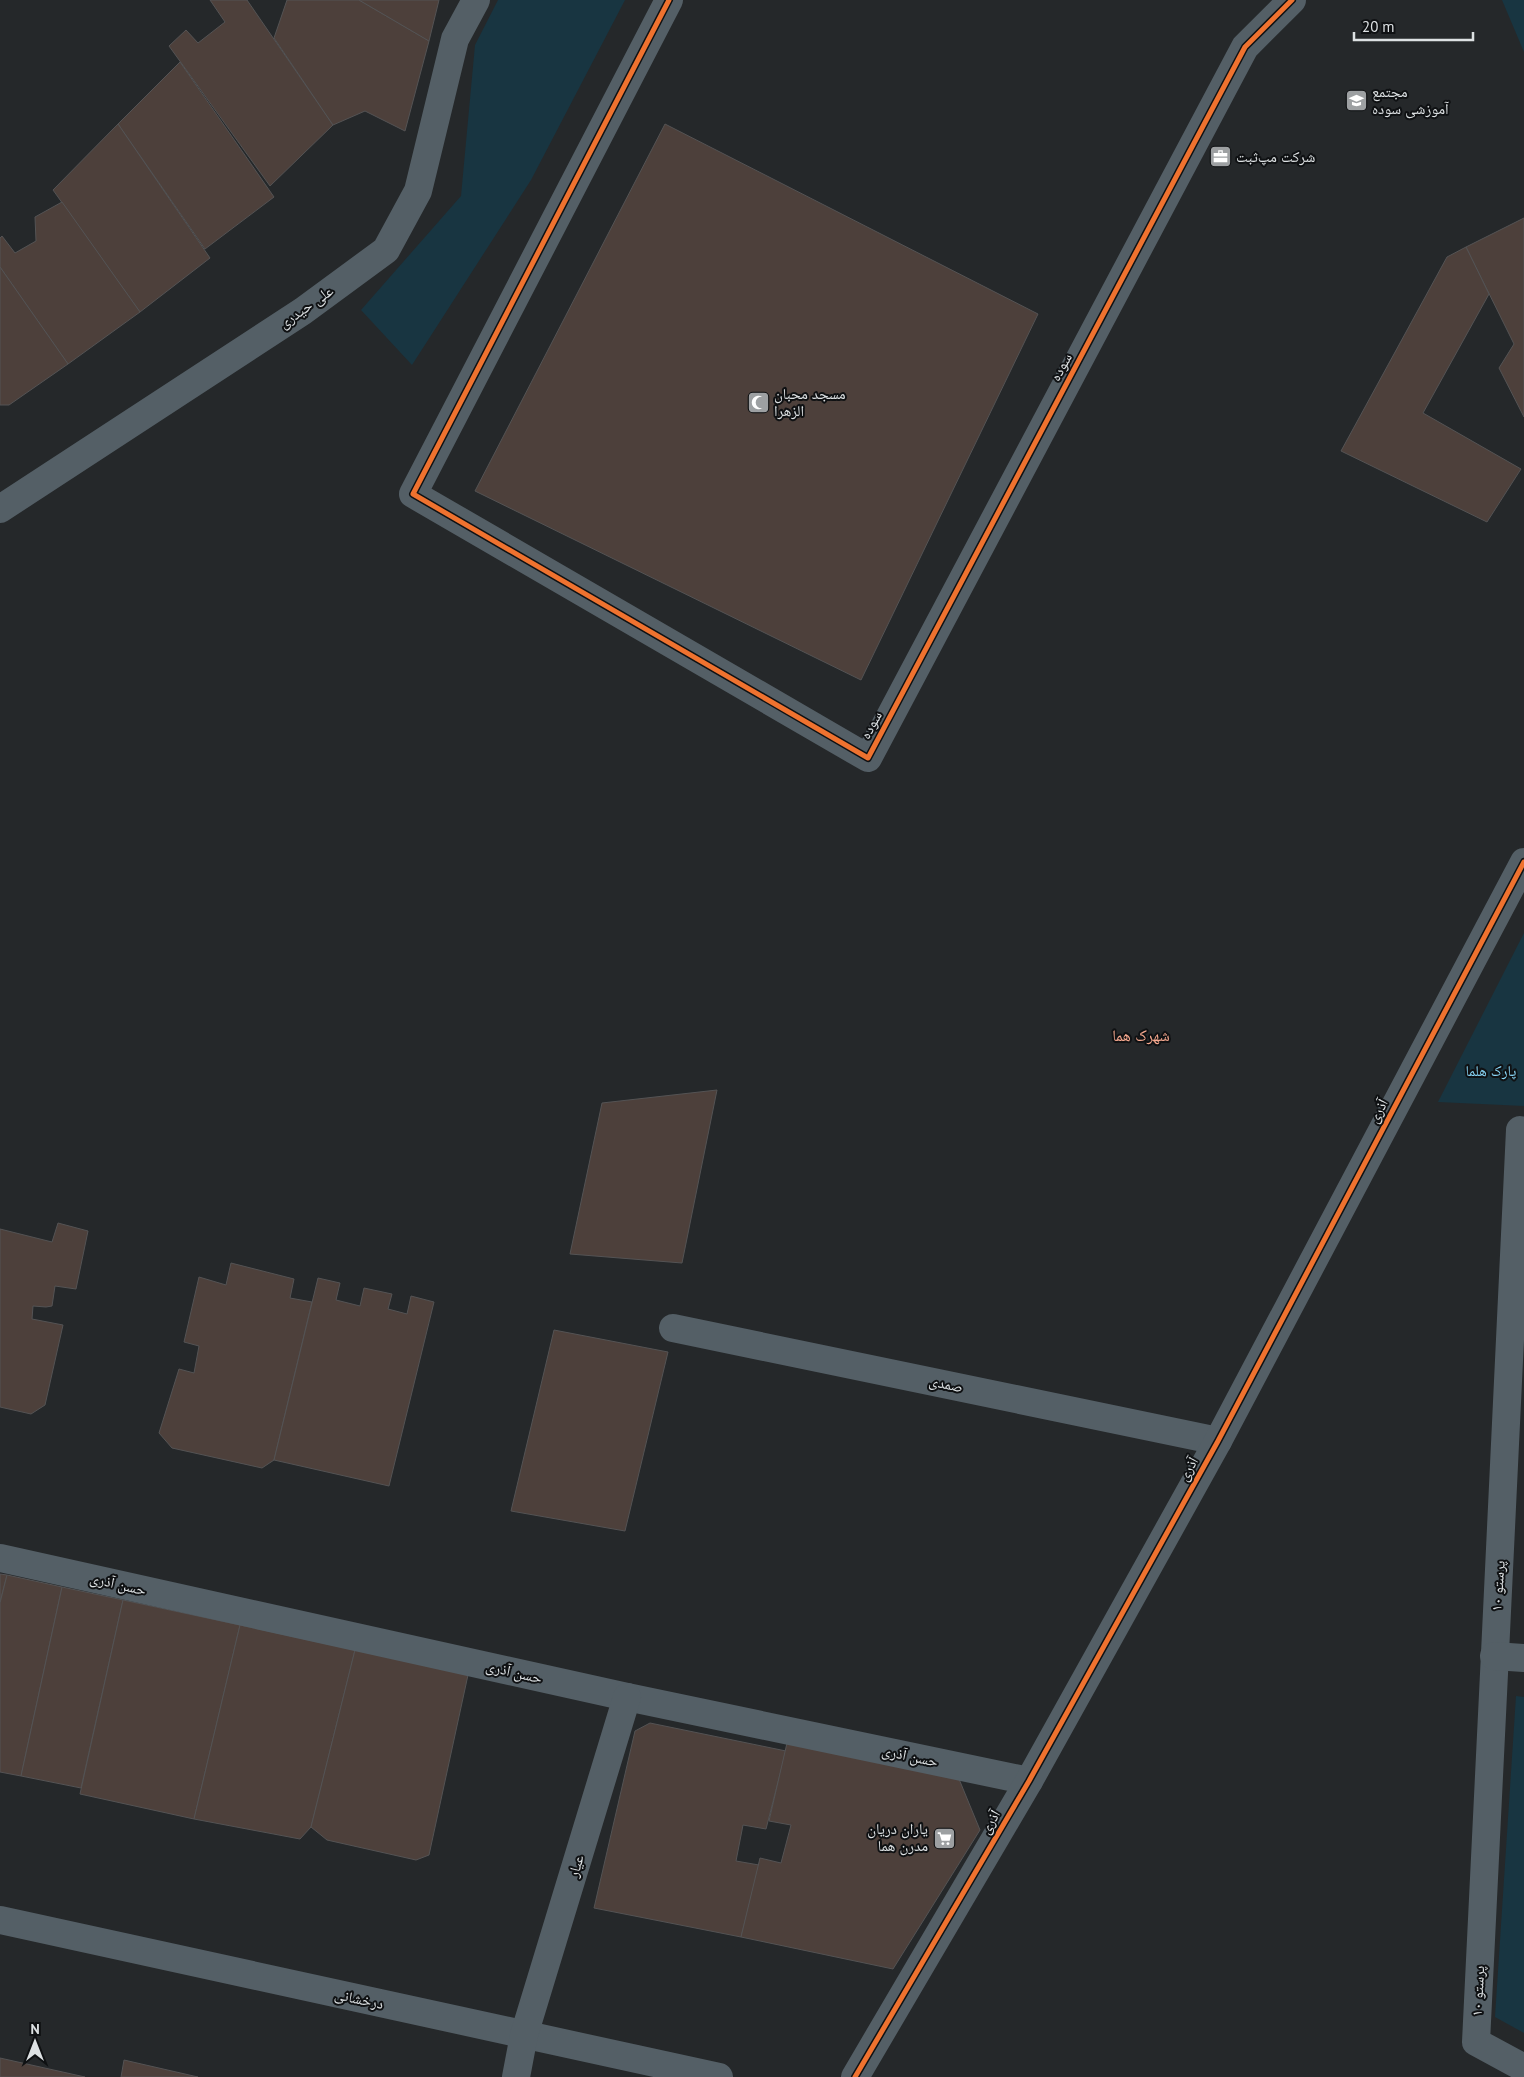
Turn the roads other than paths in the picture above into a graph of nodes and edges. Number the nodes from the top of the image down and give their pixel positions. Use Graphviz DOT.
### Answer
graph roads {
  1 [pos="476,0"];
  2 [pos="669,0"];
  3 [pos="1292,0"];
  4 [pos="0,509"];
  5 [pos="1524,862"];
  6 [pos="1522,1131"];
  7 [pos="673,1328"];
  8 [pos="1218,1441"];
  9 [pos="1515,1461"];
  10 [pos="0,1558"];
  11 [pos="1494,1656"];
  12 [pos="1524,1658"];
  13 [pos="627,1697"];
  14 [pos="1029,1781"];
  15 [pos="0,1920"];
  16 [pos="524,2035"];
  17 [pos="1524,2068"];
  18 [pos="516,2077"];
  19 [pos="719,2077"];
  20 [pos="855,2077"];
  1 -- 4 [label="street, علی حیدری"];
  2 -- 3 [label="street, سوده"];
  5 -- 8 [label="street, آذری"];
  6 -- 9 [label="street, پرستو ۱۰"];
  7 -- 8 [label="street, صمدی"];
  8 -- 14 [label="street, آذری"];
  9 -- 11 [label="street, پرستو ۱۰"];
  10 -- 13 [label="street, حسن آذری"];
  11 -- 12 [label="street"];
  11 -- 17 [label="street, پرستو ۱۰"];
  13 -- 14 [label="street, حسن آذری"];
  13 -- 16 [label="street, عیار"];
  14 -- 20 [label="street, آذری"];
  15 -- 16 [label="street, درخشانی"];
  16 -- 18 [label="street, عیار"];
  16 -- 19 [label="street, درخشانی"];
}
